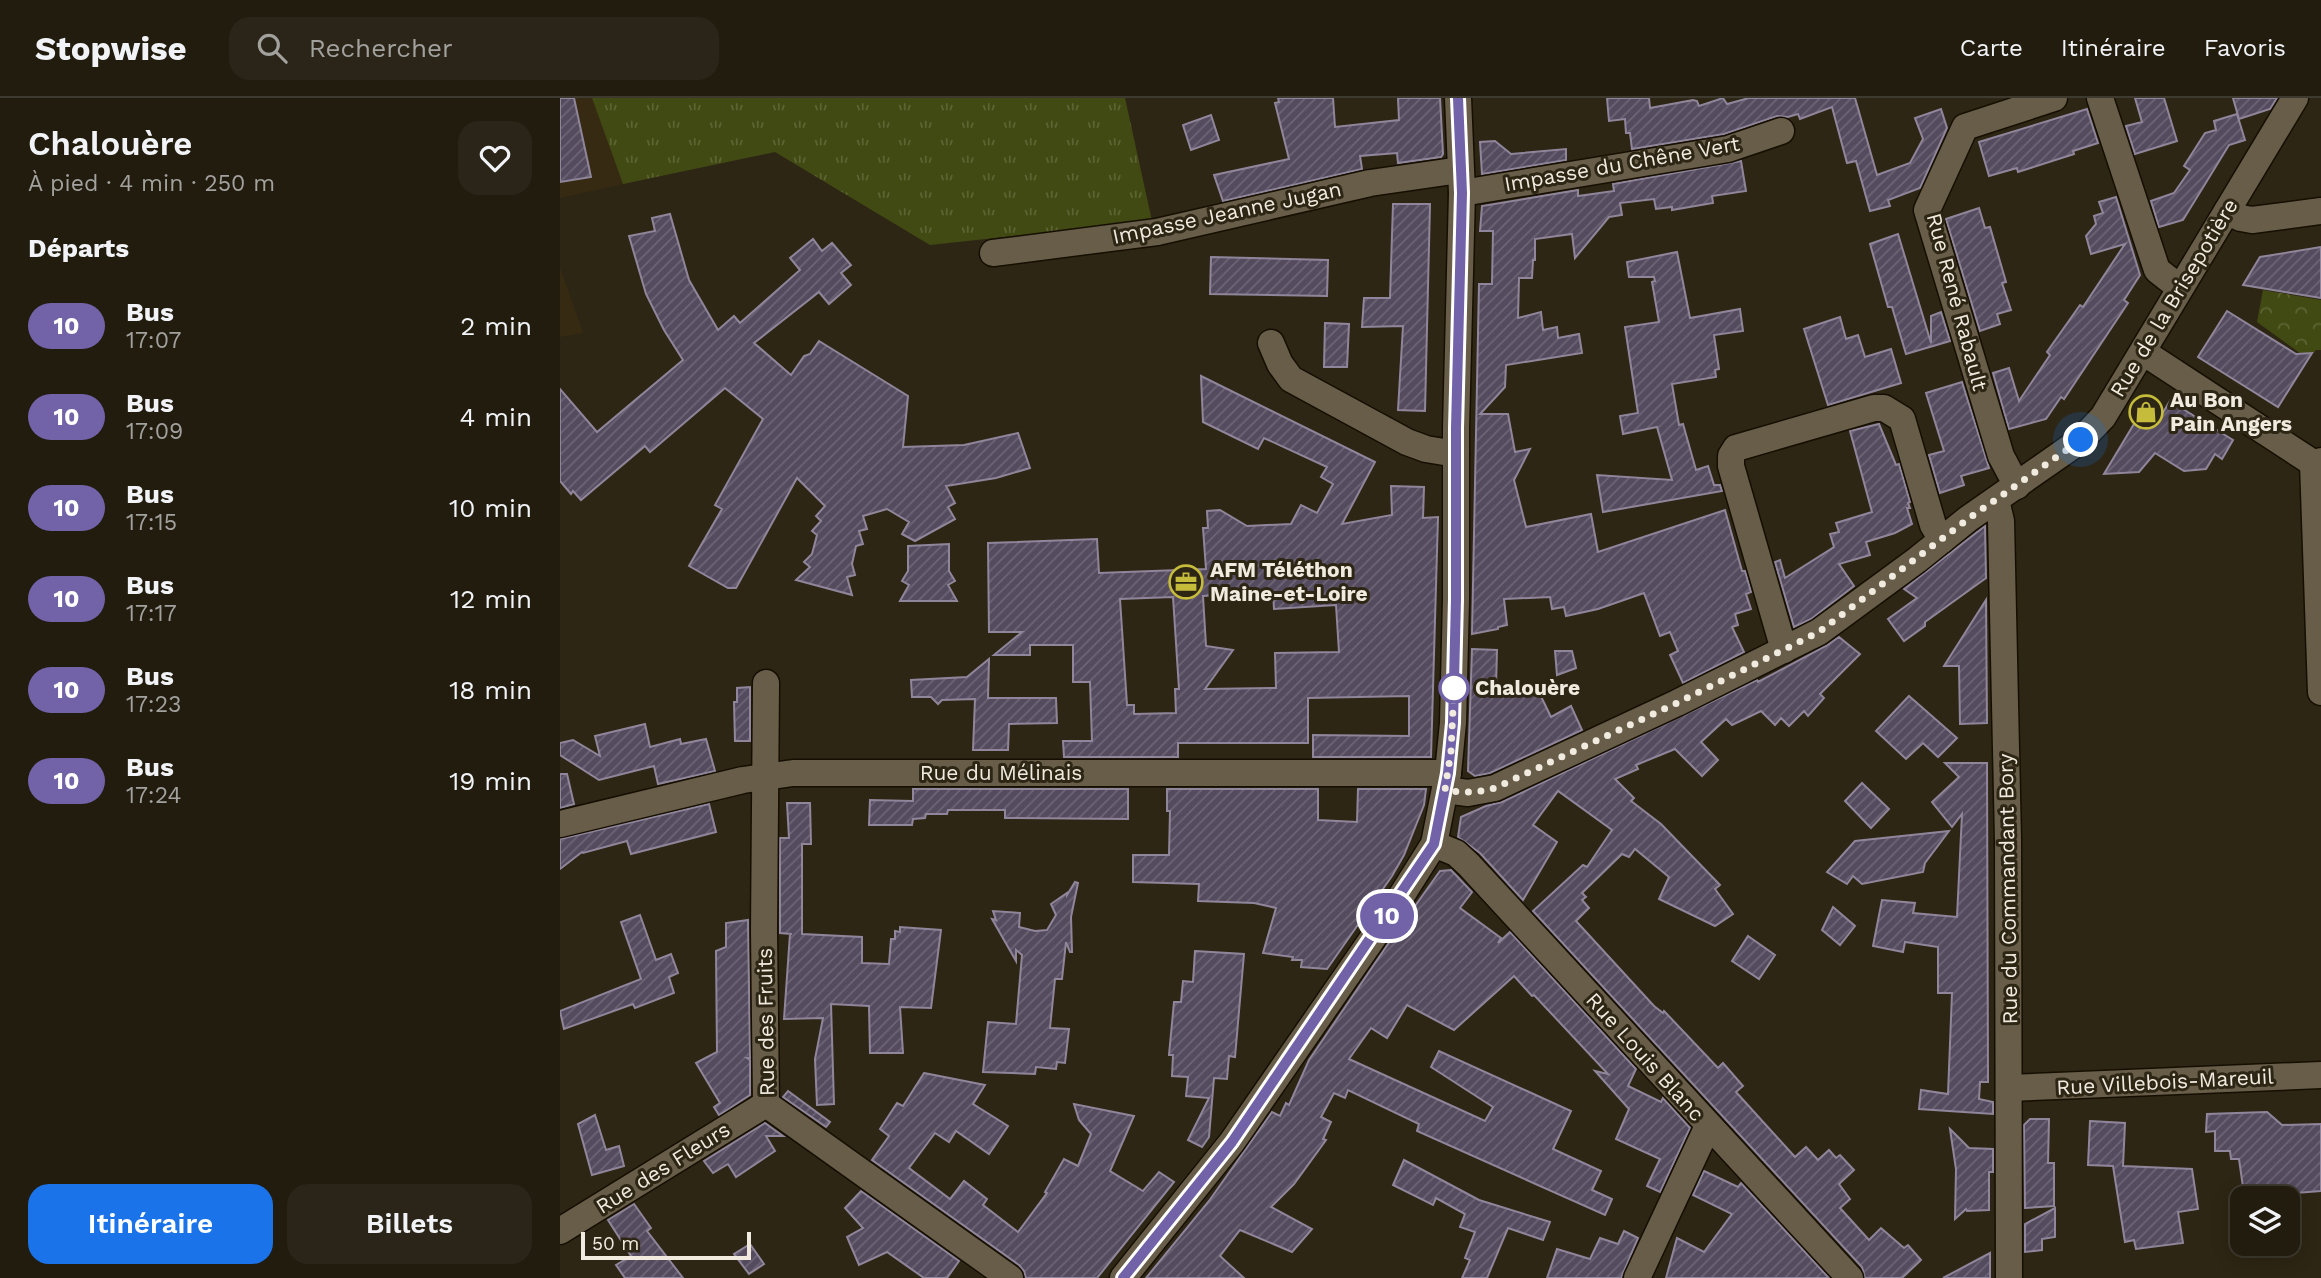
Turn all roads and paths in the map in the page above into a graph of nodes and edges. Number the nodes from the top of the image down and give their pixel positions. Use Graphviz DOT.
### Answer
graph roads {
  1 [pos="1458,98"];
  2 [pos="2054,98"];
  3 [pos="2100,98"];
  4 [pos="2295,98"];
  5 [pos="1781,131"];
  6 [pos="1461,181"];
  7 [pos="2227,211"];
  8 [pos="2321,211"];
  9 [pos="993,253"];
  10 [pos="2180,288"];
  11 [pos="1271,343"];
  12 [pos="2143,352"];
  13 [pos="1456,454"];
  14 [pos="2317,462"];
  15 [pos="2007,493"];
  16 [pos="1942,540"];
  17 [pos="1784,650"];
  18 [pos="766,683"];
  19 [pos="2321,692"];
  20 [pos="765,776"];
  21 [pos="1447,782"];
  22 [pos="560,824"];
  23 [pos="1434,844"];
  24 [pos="2321,1075"];
  25 [pos="2009,1088"];
  26 [pos="766,1104"];
  27 [pos="1708,1126"];
  28 [pos="560,1231"];
  29 [pos="1010,1278"];
  30 [pos="1123,1278"];
  31 [pos="1637,1278"];
  32 [pos="1850,1278"];
  33 [pos="2009,1278"];
  1 -- 6 [label="street"];
  2 -- 15 [label="street, Rue René Rabault"];
  3 -- 10 [label="street"];
  4 -- 7 [label="street, Rue de la Brisepotière"];
  5 -- 6 [label="street, Impasse du Chêne Vert"];
  6 -- 9 [label="street, Impasse Jeanne Jugan"];
  6 -- 13 [label="street"];
  7 -- 8 [label="street"];
  7 -- 10 [label="street, Rue de la Brisepotière"];
  10 -- 12 [label="street, Rue de la Brisepotière"];
  11 -- 13 [label="street"];
  12 -- 14 [label="street"];
  12 -- 15 [label="street, Rue de la Brisepotière"];
  13 -- 21 [label="street"];
  14 -- 19 [label="street"];
  15 -- 16 [label="street, Rue de la Brisepotière"];
  15 -- 25 [label="street, Rue du Commandant Bory"];
  16 -- 17 [label="street, Rue de la Brisepotière"];
  16 -- 17 [label="street"];
  17 -- 21 [label="street, Rue de la Brisepotière"];
  18 -- 20 [label="street, Rue des Fruits"];
  20 -- 21 [label="street, Rue du Mélinais"];
  20 -- 22 [label="street, Rue du Mélinais"];
  20 -- 26 [label="street, Rue des Fruits"];
  21 -- 23 [label="street"];
  23 -- 27 [label="street, Rue Louis Blanc"];
  23 -- 30 [label="street"];
  24 -- 25 [label="street, Rue Villebois-Mareuil"];
  25 -- 33 [label="street, Rue du Commandant Bory"];
  26 -- 28 [label="street, Rue des Fleurs"];
  26 -- 29 [label="street, Rue des Fruits"];
  27 -- 31 [label="street"];
  27 -- 32 [label="street, Rue Louis Blanc"];
}
